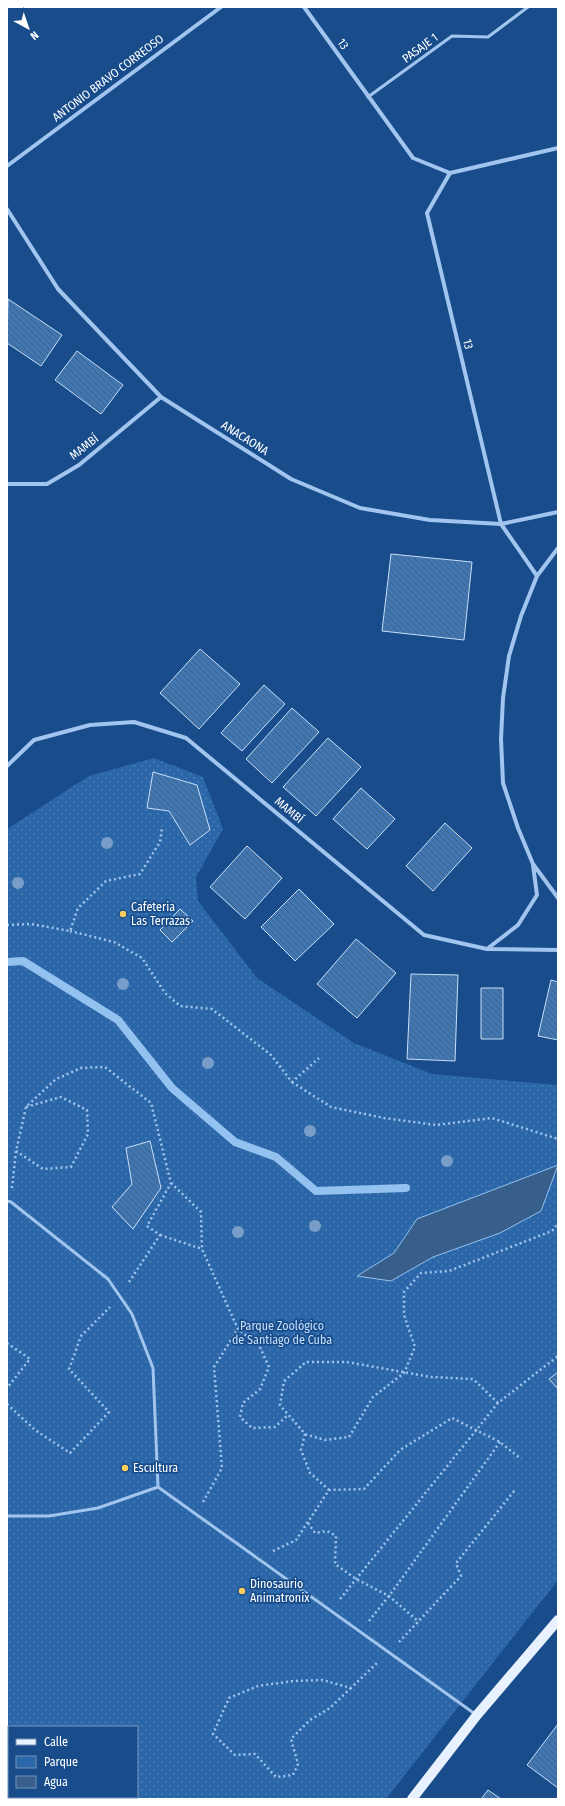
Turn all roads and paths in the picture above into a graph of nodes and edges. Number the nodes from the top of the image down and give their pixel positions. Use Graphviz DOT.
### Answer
graph roads {
  1 [pos="221,7"];
  2 [pos="304,7"];
  3 [pos="528,7"];
  4 [pos="368,96"];
  5 [pos="558,148"];
  6 [pos="7,166"];
  7 [pos="450,173"];
  8 [pos="7,209"];
  9 [pos="162,397"];
  10 [pos="7,484"];
  11 [pos="558,512"];
  12 [pos="501,524"];
  13 [pos="558,548"];
  14 [pos="537,576"];
  15 [pos="7,766"];
  16 [pos="162,828"];
  17 [pos="533,864"];
  18 [pos="558,898"];
  19 [pos="7,925"];
  20 [pos="70,931"];
  21 [pos="488,948"];
  22 [pos="558,950"];
  23 [pos="319,1058"];
  24 [pos="292,1082"];
  25 [pos="26,1107"];
  26 [pos="558,1139"];
  27 [pos="16,1151"];
  28 [pos="171,1183"];
  29 [pos="9,1202"];
  30 [pos="558,1224"];
  31 [pos="160,1235"];
  32 [pos="202,1250"];
  33 [pos="120,1296"];
  34 [pos="238,1329"];
  35 [pos="7,1343"];
  36 [pos="558,1356"];
  37 [pos="404,1373"];
  38 [pos="7,1388"];
  39 [pos="498,1403"];
  40 [pos="7,1404"];
  41 [pos="288,1415"];
  42 [pos="475,1430"];
  43 [pos="306,1434"];
  44 [pos="500,1442"];
  45 [pos="521,1459"];
  46 [pos="158,1487"];
  47 [pos="329,1490"];
  48 [pos="515,1490"];
  49 [pos="196,1514"];
  50 [pos="7,1516"];
  51 [pos="308,1523"];
  52 [pos="246,1550"];
  53 [pos="356,1579"];
  54 [pos="389,1596"];
  55 [pos="332,1611"];
  56 [pos="558,1620"];
  57 [pos="419,1622"];
  58 [pos="361,1632"];
  59 [pos="389,1652"];
  60 [pos="351,1688"];
  61 [pos="477,1715"];
  62 [pos="412,1799"];
  1 -- 6 [label="street, ANTONIO BRAVO CORREOSO"];
  2 -- 4 [label="street, 13"];
  3 -- 4 [label="lane, PASAJE 1"];
  4 -- 7 [label="street, 13"];
  5 -- 7 [label="street"];
  7 -- 12 [label="street, 13"];
  8 -- 9 [label="street, ANACAONA"];
  9 -- 10 [label="street, MAMBÍ"];
  9 -- 12 [label="street, ANACAONA"];
  11 -- 12 [label="street, ANACAONA"];
  12 -- 14 [label="street"];
  13 -- 14 [label="street"];
  14 -- 17 [label="street"];
  15 -- 21 [label="street, MAMBÍ"];
  16 -- 20 [label="path"];
  17 -- 18 [label="street"];
  17 -- 21 [label="street"];
  19 -- 20 [label="path"];
  20 -- 24 [label="path"];
  21 -- 22 [label="street, MAMBÍ"];
  23 -- 24 [label="path"];
  24 -- 26 [label="path"];
  25 -- 27 [label="path"];
  25 -- 27 [label="path"];
  25 -- 28 [label="path"];
  27 -- 29 [label="path"];
  28 -- 31 [label="path"];
  28 -- 32 [label="path"];
  29 -- 33 [label="lane"];
  30 -- 37 [label="path"];
  31 -- 32 [label="path"];
  31 -- 33 [label="path"];
  32 -- 34 [label="path"];
  33 -- 40 [label="path"];
  33 -- 46 [label="lane"];
  34 -- 41 [label="path"];
  34 -- 49 [label="path"];
  35 -- 38 [label="path"];
  36 -- 39 [label="path"];
  37 -- 39 [label="path"];
  37 -- 41 [label="path"];
  37 -- 43 [label="path"];
  39 -- 42 [label="path"];
  41 -- 43 [label="path"];
  42 -- 44 [label="path"];
  42 -- 47 [label="path"];
  42 -- 53 [label="path"];
  43 -- 47 [label="path"];
  44 -- 45 [label="path"];
  44 -- 54 [label="path"];
  46 -- 49 [label="lane"];
  46 -- 50 [label="lane"];
  47 -- 51 [label="path"];
  48 -- 57 [label="path"];
  49 -- 52 [label="lane"];
  51 -- 52 [label="path"];
  51 -- 53 [label="path"];
  52 -- 55 [label="lane"];
  53 -- 54 [label="path"];
  53 -- 55 [label="path"];
  54 -- 57 [label="path"];
  54 -- 58 [label="path"];
  55 -- 58 [label="lane"];
  56 -- 61 [label="main road"];
  57 -- 59 [label="path"];
  58 -- 59 [label="lane"];
  59 -- 60 [label="path"];
  59 -- 61 [label="lane"];
  60 -- 60 [label="path"];
  61 -- 62 [label="main road"];
}
